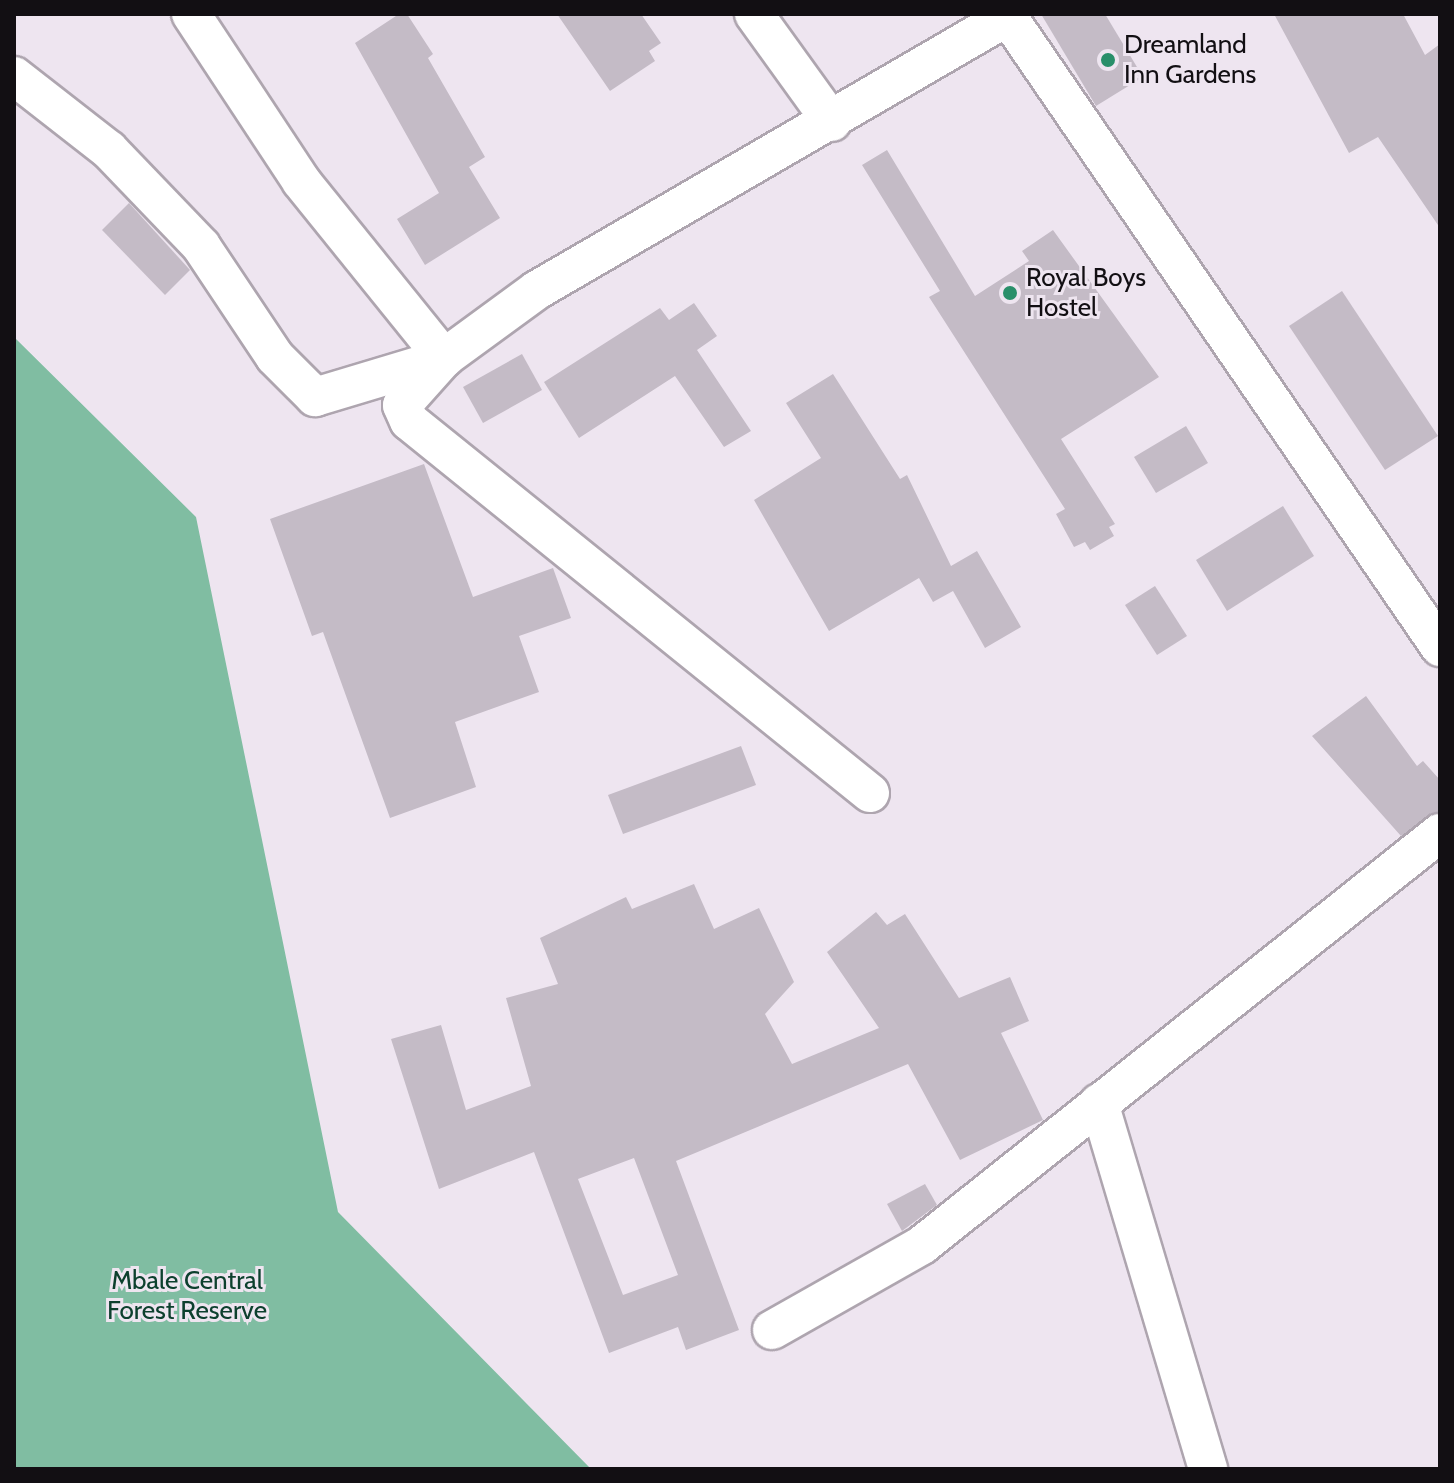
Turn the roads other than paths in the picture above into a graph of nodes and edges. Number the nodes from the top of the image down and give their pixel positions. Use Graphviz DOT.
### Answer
graph roads {
  1 [pos="191,14"];
  2 [pos="754,14"];
  3 [pos="1010,15"];
  4 [pos="14,76"];
  5 [pos="832,122"];
  6 [pos="444,358"];
  7 [pos="1440,647"];
  8 [pos="870,793"];
  9 [pos="1440,833"];
  10 [pos="1099,1103"];
  11 [pos="772,1330"];
  12 [pos="1208,1469"];
  1 -- 6 [label="street"];
  2 -- 5 [label="street"];
  3 -- 5 [label="street"];
  3 -- 7 [label="street"];
  4 -- 6 [label="street"];
  5 -- 6 [label="street"];
  6 -- 8 [label="street"];
  9 -- 10 [label="street"];
  10 -- 11 [label="street"];
  10 -- 12 [label="street"];
}
